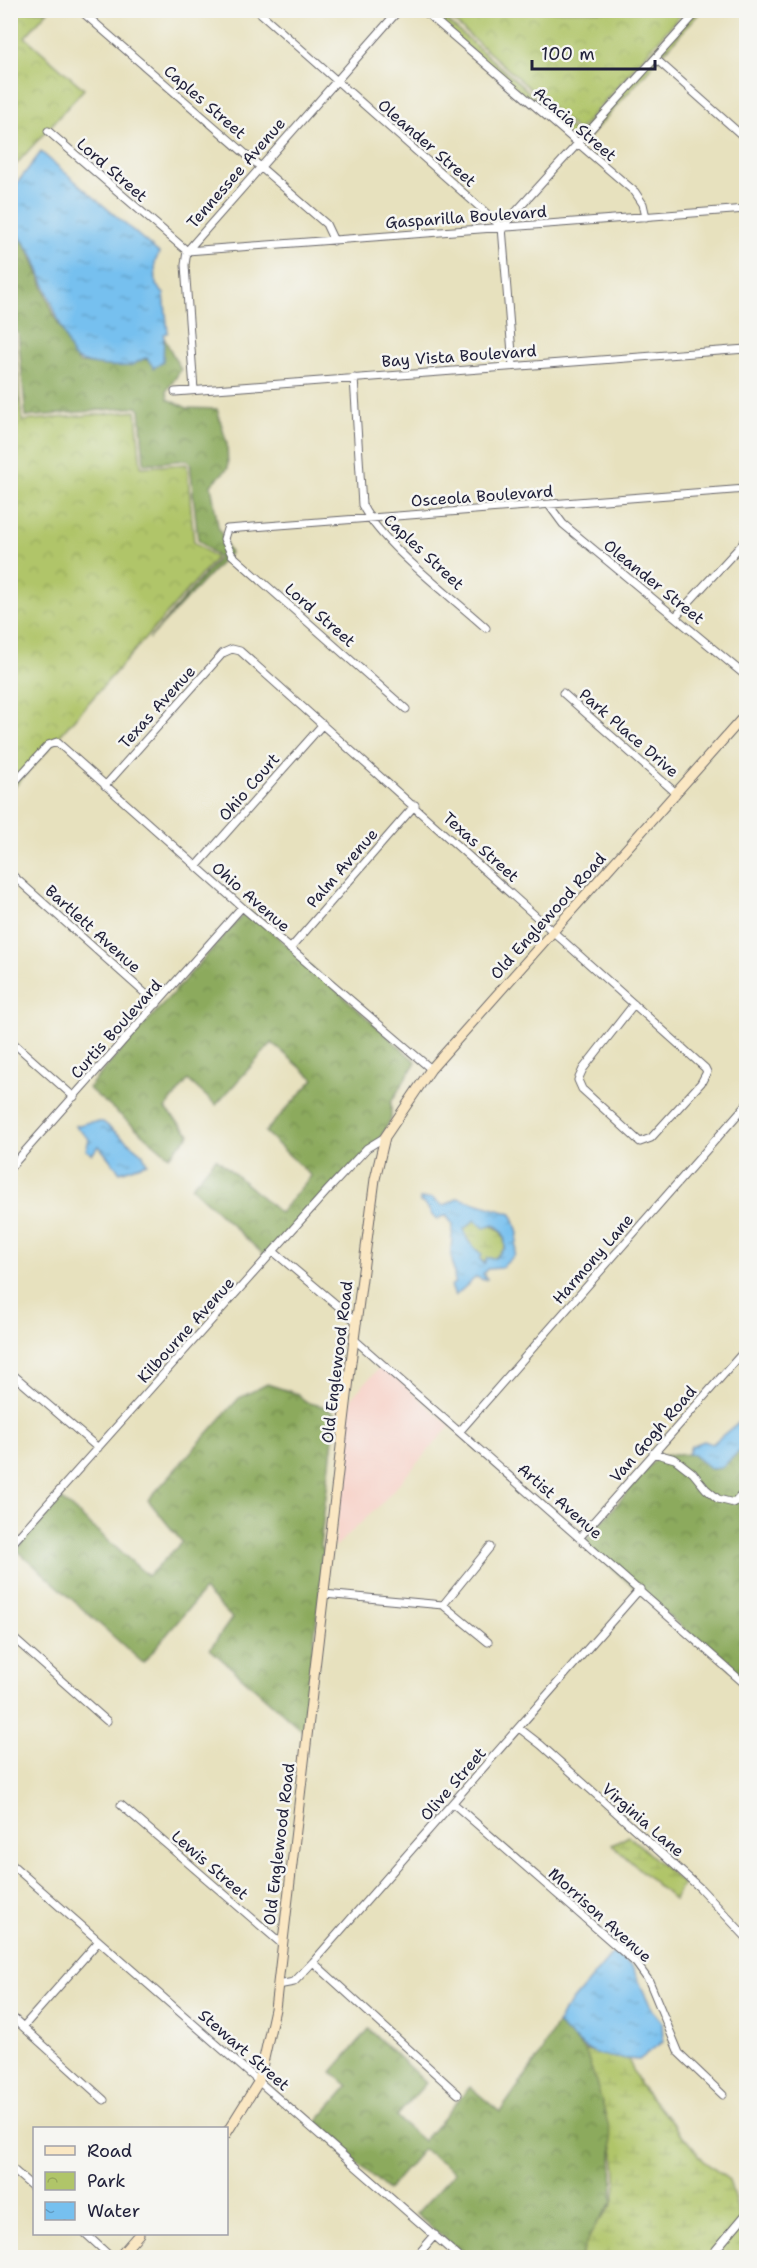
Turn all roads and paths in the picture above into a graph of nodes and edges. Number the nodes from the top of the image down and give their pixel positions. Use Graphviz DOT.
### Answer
graph roads {
  1 [pos="80,10"];
  2 [pos="257,10"];
  3 [pos="399,10"];
  4 [pos="423,10"];
  5 [pos="699,10"];
  6 [pos="656,58"];
  7 [pos="336,80"];
  8 [pos="48,131"];
  9 [pos="747,139"];
  10 [pos="578,144"];
  11 [pos="259,167"];
  12 [pos="747,209"];
  13 [pos="646,217"];
  14 [pos="502,227"];
  15 [pos="334,241"];
  16 [pos="187,251"];
  17 [pos="747,349"];
  18 [pos="513,366"];
  19 [pos="354,378"];
  20 [pos="194,390"];
  21 [pos="175,392"];
  22 [pos="747,489"];
  23 [pos="549,505"];
  24 [pos="369,518"];
  25 [pos="224,537"];
  26 [pos="747,540"];
  27 [pos="676,616"];
  28 [pos="486,628"];
  29 [pos="232,649"];
  30 [pos="747,676"];
  31 [pos="563,693"];
  32 [pos="406,710"];
  33 [pos="747,714"];
  34 [pos="322,724"];
  35 [pos="105,786"];
  36 [pos="10,787"];
  37 [pos="676,793"];
  38 [pos="415,805"];
  39 [pos="196,867"];
  40 [pos="10,873"];
  41 [pos="242,907"];
  42 [pos="555,931"];
  43 [pos="290,949"];
  44 [pos="157,1004"];
  45 [pos="634,1004"];
  46 [pos="10,1040"];
  47 [pos="431,1069"];
  48 [pos="74,1097"];
  49 [pos="747,1105"];
  50 [pos="385,1137"];
  51 [pos="10,1168"];
  52 [pos="274,1252"];
  53 [pos="357,1322"];
  54 [pos="355,1340"];
  55 [pos="747,1349"];
  56 [pos="10,1372"];
  57 [pos="460,1431"];
  58 [pos="98,1448"];
  59 [pos="653,1453"];
  60 [pos="745,1494"];
  61 [pos="10,1531"];
  62 [pos="18,1537"];
  63 [pos="580,1537"];
  64 [pos="10,1546"];
  65 [pos="490,1547"];
  66 [pos="640,1589"];
  67 [pos="324,1594"];
  68 [pos="443,1605"];
  69 [pos="10,1635"];
  70 [pos="488,1642"];
  71 [pos="747,1684"];
  72 [pos="107,1721"];
  73 [pos="519,1728"];
  74 [pos="454,1804"];
  75 [pos="121,1805"];
  76 [pos="10,1863"];
  77 [pos="747,1937"];
  78 [pos="99,1941"];
  79 [pos="282,1944"];
  80 [pos="313,1962"];
  81 [pos="278,1985"];
  82 [pos="10,2015"];
  83 [pos="23,2027"];
  84 [pos="259,2081"];
  85 [pos="458,2094"];
  86 [pos="723,2095"];
  87 [pos="104,2100"];
  88 [pos="228,2131"];
  89 [pos="10,2167"];
  90 [pos="33,2187"];
  91 [pos="747,2214"];
  92 [pos="87,2235"];
  93 [pos="138,2235"];
  94 [pos="435,2235"];
  95 [pos="112,2258"];
  96 [pos="118,2258"];
  97 [pos="415,2258"];
  98 [pos="460,2258"];
  99 [pos="709,2258"];
  1 -- 11 [label="street, Caples Street"];
  2 -- 7 [label="street, Oleander Street"];
  3 -- 7 [label="street, Tennessee Avenue"];
  4 -- 10 [label="street, Acacia Street"];
  5 -- 6 [label="street"];
  6 -- 9 [label="street"];
  6 -- 10 [label="street"];
  7 -- 11 [label="street, Tennessee Avenue"];
  7 -- 14 [label="street, Oleander Street"];
  8 -- 16 [label="street, Lord Street"];
  10 -- 13 [label="street, Acacia Street"];
  10 -- 14 [label="street"];
  11 -- 15 [label="street, Caples Street"];
  11 -- 16 [label="street, Tennessee Avenue"];
  12 -- 13 [label="street, Gasparilla Boulevard"];
  13 -- 14 [label="street, Gasparilla Boulevard"];
  14 -- 15 [label="street, Gasparilla Boulevard"];
  14 -- 18 [label="street"];
  15 -- 16 [label="street, Gasparilla Boulevard"];
  16 -- 20 [label="street, Tennessee Avenue"];
  17 -- 18 [label="street, Bay Vista Boulevard"];
  18 -- 19 [label="street, Bay Vista Boulevard"];
  19 -- 20 [label="street, Bay Vista Boulevard"];
  19 -- 24 [label="street, Caples Street"];
  20 -- 21 [label="street, Bay Vista Boulevard"];
  22 -- 23 [label="street, Osceola Boulevard"];
  23 -- 24 [label="street, Osceola Boulevard"];
  23 -- 27 [label="street, Oleander Street"];
  24 -- 25 [label="street, Osceola Boulevard"];
  24 -- 28 [label="street, Caples Street"];
  25 -- 32 [label="street, Lord Street"];
  26 -- 27 [label="street"];
  27 -- 30 [label="street, Oleander Street"];
  29 -- 34 [label="street, Texas Street"];
  29 -- 35 [label="street, Texas Avenue"];
  31 -- 37 [label="street, Park Place Drive"];
  33 -- 37 [label="street, Old Englewood Road"];
  34 -- 38 [label="street, Texas Street"];
  34 -- 39 [label="street, Ohio Court"];
  35 -- 36 [label="street, Ohio Avenue"];
  35 -- 39 [label="street, Ohio Avenue"];
  37 -- 42 [label="street, Old Englewood Road"];
  38 -- 42 [label="street, Texas Street"];
  38 -- 43 [label="street, Palm Avenue"];
  39 -- 41 [label="street, Ohio Avenue"];
  40 -- 44 [label="street, Bartlett Avenue"];
  41 -- 43 [label="street, Ohio Avenue"];
  41 -- 44 [label="street, Curtis Boulevard"];
  42 -- 45 [label="street, Texas Street"];
  42 -- 47 [label="street, Old Englewood Road"];
  43 -- 47 [label="street, Ohio Avenue"];
  44 -- 48 [label="street, Curtis Boulevard"];
  45 -- 45 [label="street, Texas Street"];
  46 -- 48 [label="street"];
  47 -- 50 [label="street, Old Englewood Road"];
  48 -- 51 [label="street, Curtis Boulevard"];
  49 -- 57 [label="street, Harmony Lane"];
  50 -- 52 [label="street, Kilbourne Avenue"];
  50 -- 53 [label="street, Old Englewood Road"];
  52 -- 53 [label="street"];
  52 -- 58 [label="street, Kilbourne Avenue"];
  53 -- 54 [label="street, Old Englewood Road"];
  54 -- 57 [label="street, Artist Avenue"];
  54 -- 67 [label="street, Old Englewood Road"];
  55 -- 59 [label="street, Van Gogh Road"];
  56 -- 58 [label="street"];
  57 -- 63 [label="street, Artist Avenue"];
  58 -- 62 [label="street, Kilbourne Avenue"];
  59 -- 60 [label="street"];
  59 -- 63 [label="street, Van Gogh Road"];
  61 -- 62 [label="street"];
  62 -- 64 [label="street, Kilbourne Avenue"];
  63 -- 66 [label="street, Artist Avenue"];
  65 -- 68 [label="street"];
  66 -- 71 [label="street, Artist Avenue"];
  66 -- 73 [label="street, Olive Street"];
  67 -- 68 [label="street"];
  67 -- 79 [label="street, Old Englewood Road"];
  68 -- 70 [label="street"];
  69 -- 72 [label="street"];
  73 -- 74 [label="street, Olive Street"];
  73 -- 77 [label="street, Virginia Lane"];
  74 -- 80 [label="street, Olive Street"];
  74 -- 86 [label="street, Morrison Avenue"];
  75 -- 79 [label="street, Lewis Street"];
  76 -- 78 [label="street, Stewart Street"];
  78 -- 83 [label="street"];
  78 -- 84 [label="street, Stewart Street"];
  79 -- 81 [label="street, Old Englewood Road"];
  80 -- 81 [label="street, Olive Street"];
  80 -- 85 [label="street"];
  81 -- 84 [label="street, Old Englewood Road"];
  82 -- 83 [label="street"];
  83 -- 87 [label="street"];
  84 -- 88 [label="street, Old Englewood Road"];
  84 -- 94 [label="street, Stewart Street"];
  89 -- 90 [label="street"];
  91 -- 99 [label="street"];
  92 -- 95 [label="street"];
  93 -- 96 [label="street"];
  94 -- 97 [label="street"];
  94 -- 98 [label="street, Stewart Street"];
}
